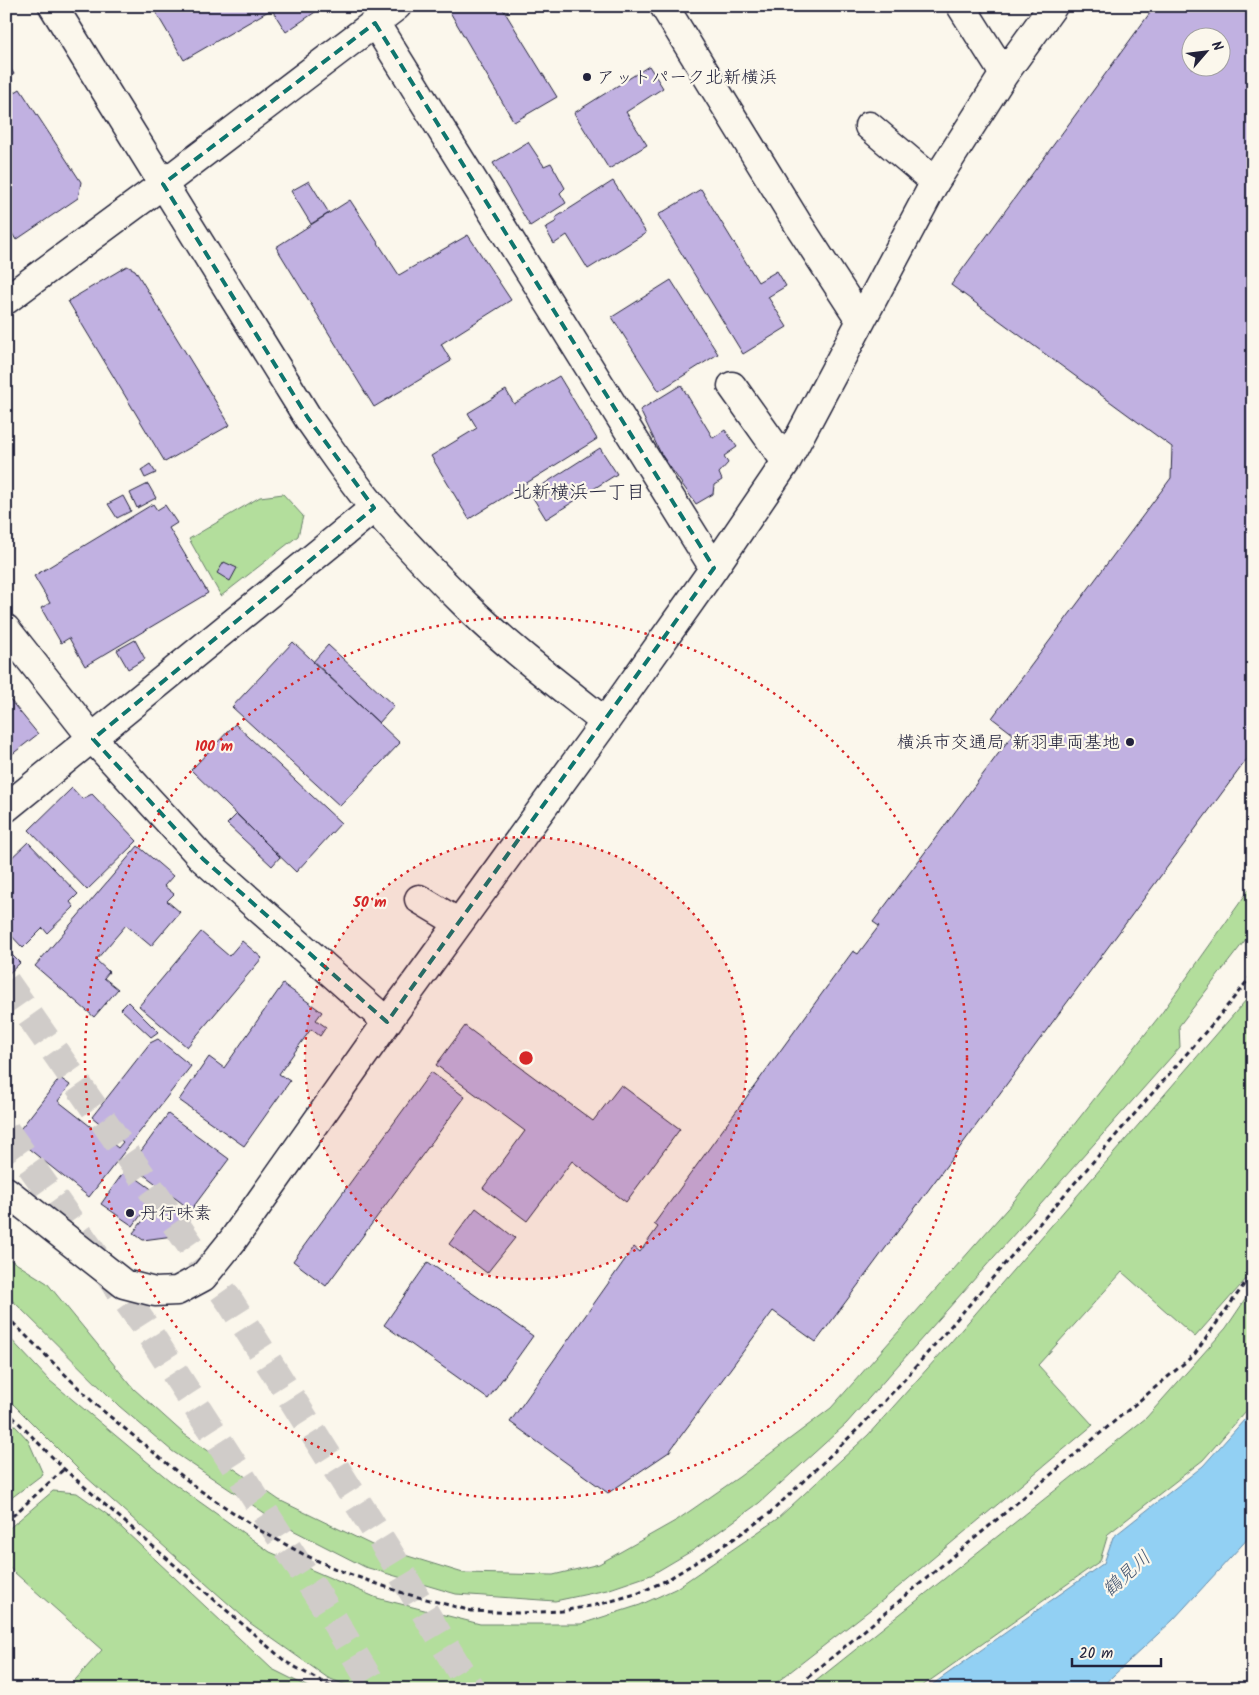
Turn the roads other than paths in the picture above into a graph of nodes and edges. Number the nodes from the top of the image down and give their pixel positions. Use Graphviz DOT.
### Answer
graph roads {
  1 [pos="53,6"];
  2 [pos="397,6"];
  3 [pos="664,6"];
  4 [pos="961,6"];
  5 [pos="1053,6"];
  6 [pos="375,23"];
  7 [pos="1004,74"];
  8 [pos="869,126"];
  9 [pos="935,182"];
  10 [pos="163,184"];
  11 [pos="6,300"];
  12 [pos="861,321"];
  13 [pos="732,386"];
  14 [pos="786,462"];
  15 [pos="374,508"];
  16 [pos="714,568"];
  17 [pos="6,629"];
  18 [pos="605,722"];
  19 [pos="93,739"];
  20 [pos="6,808"];
  21 [pos="420,899"];
  22 [pos="459,923"];
  23 [pos="387,1022"];
  24 [pos="6,1190"];
  1 -- 10 [label="street"];
  2 -- 6 [label="street"];
  3 -- 12 [label="street"];
  4 -- 7 [label="street"];
  5 -- 7 [label="street"];
  6 -- 10 [label="street"];
  6 -- 16 [label="street"];
  7 -- 9 [label="street"];
  8 -- 9 [label="street"];
  9 -- 12 [label="street"];
  10 -- 11 [label="street"];
  10 -- 15 [label="street"];
  12 -- 14 [label="street"];
  13 -- 14 [label="street"];
  14 -- 16 [label="street"];
  15 -- 18 [label="street"];
  15 -- 19 [label="street"];
  16 -- 18 [label="street"];
  17 -- 19 [label="street"];
  18 -- 22 [label="street"];
  19 -- 20 [label="street"];
  19 -- 23 [label="street"];
  21 -- 22 [label="street"];
  22 -- 23 [label="street"];
  23 -- 24 [label="street"];
}
